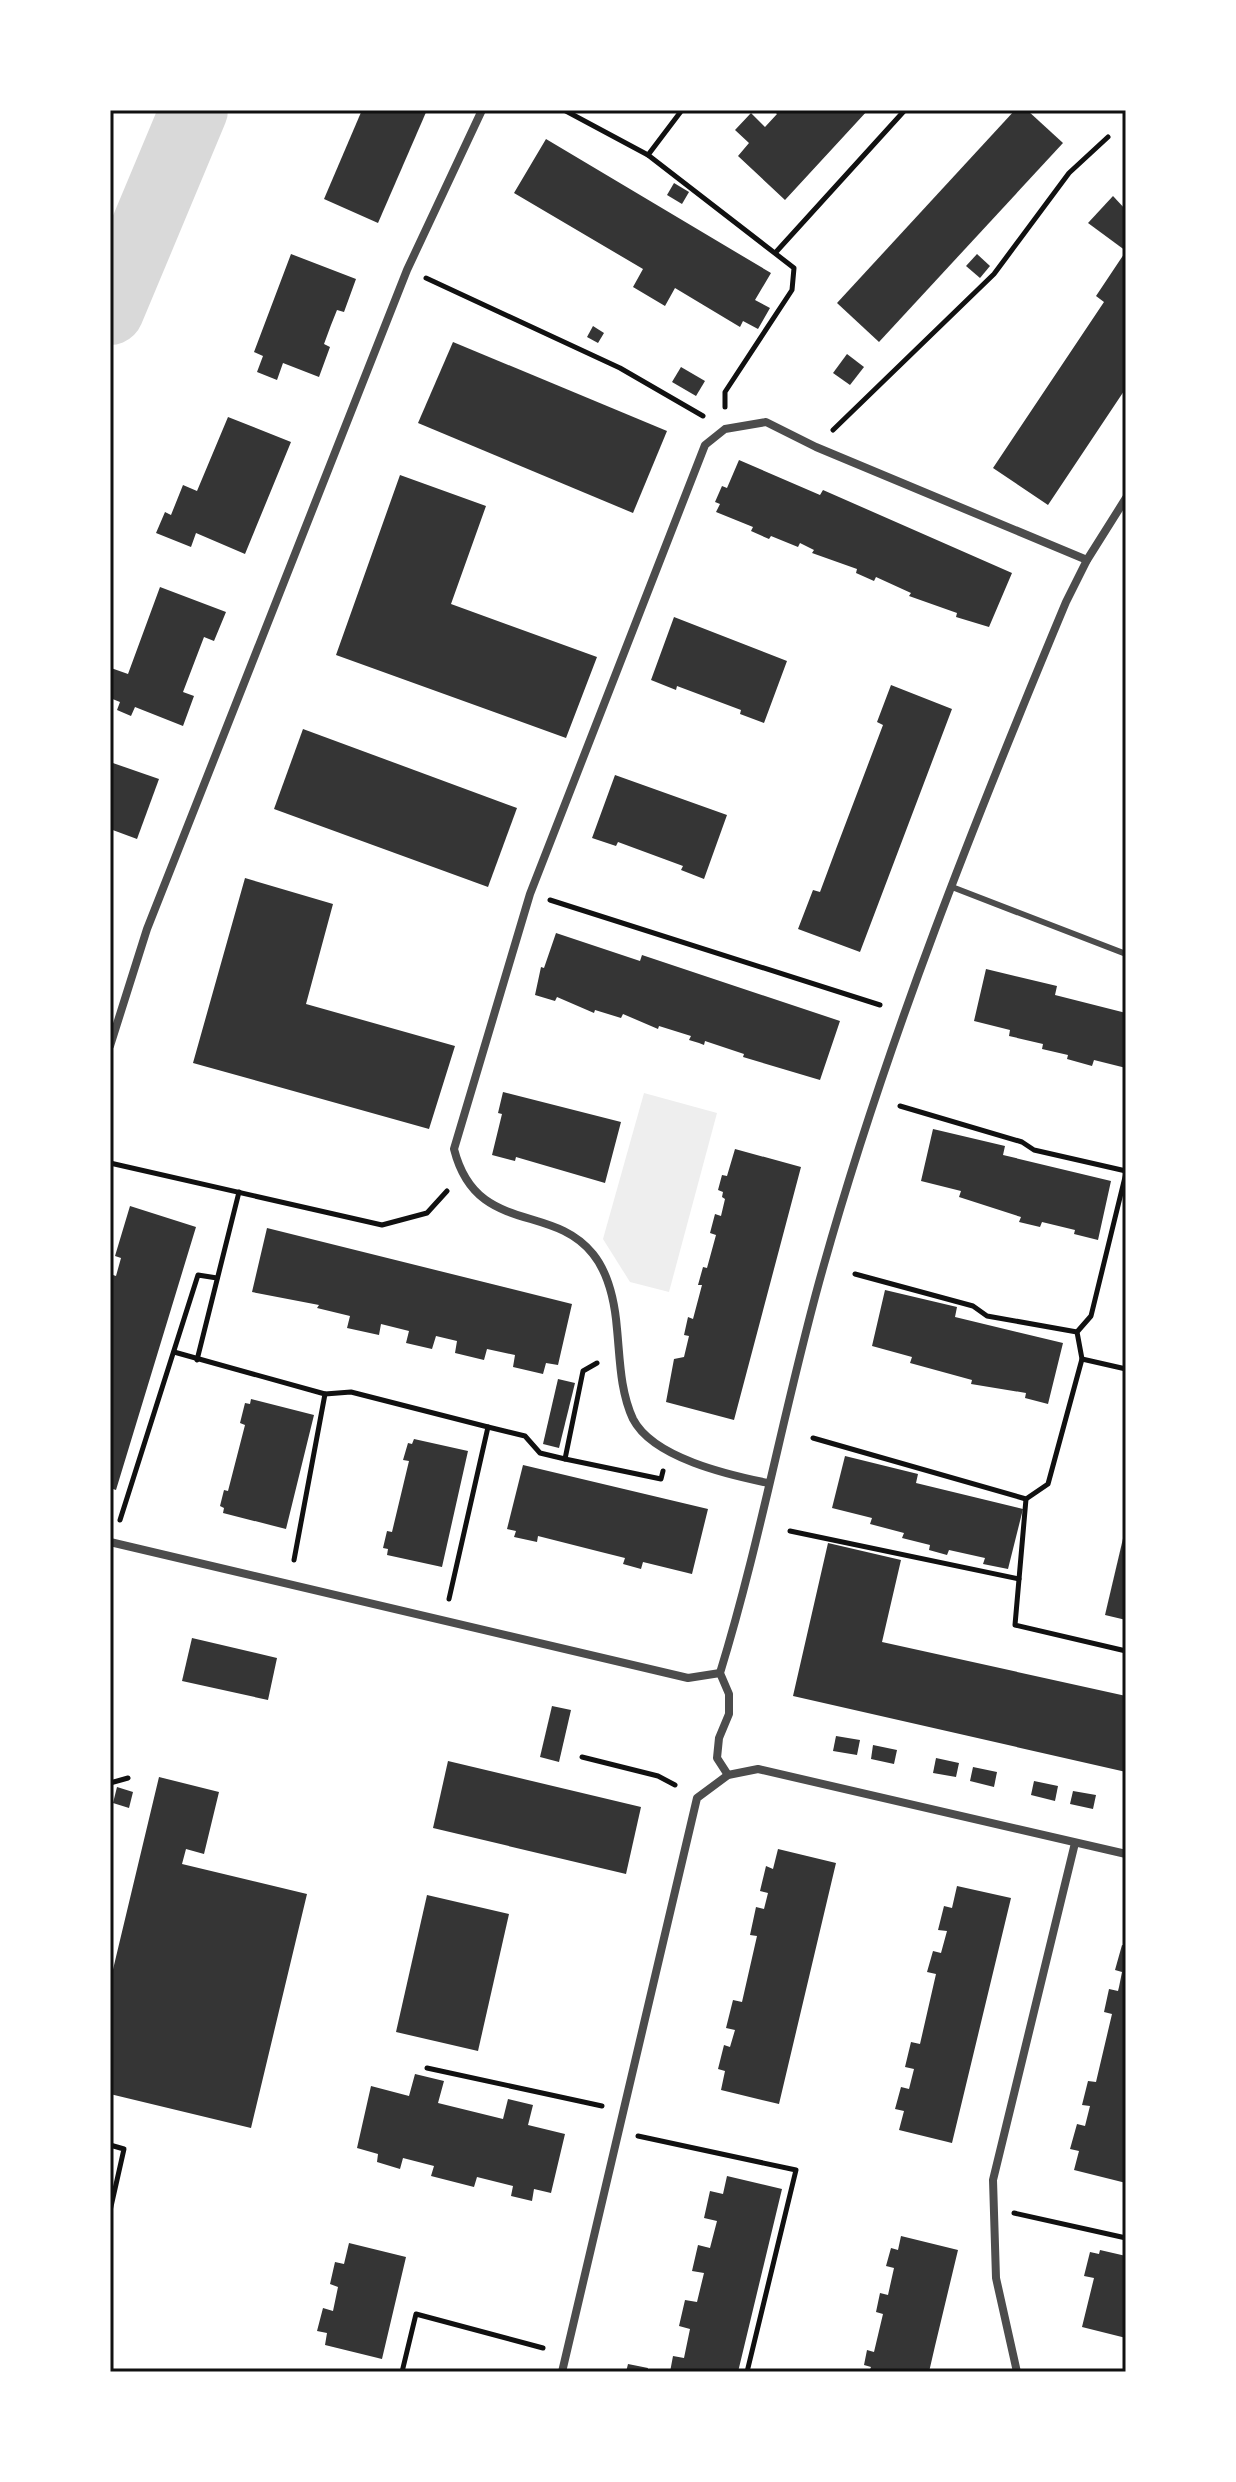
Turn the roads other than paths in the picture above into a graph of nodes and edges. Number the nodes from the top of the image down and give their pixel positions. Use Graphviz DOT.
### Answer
graph roads {
  1 [pos="482,110"];
  2 [pos="1126,498"];
  3 [pos="1087,560"];
  4 [pos="952,887"];
  5 [pos="1126,954"];
  6 [pos="110,1046"];
  7 [pos="768,1483"];
  8 [pos="110,1542"];
  9 [pos="720,1673"];
  10 [pos="728,1775"];
  11 [pos="1075,1843"];
  12 [pos="1126,1854"];
  13 [pos="562,2372"];
  14 [pos="1017,2372"];
  1 -- 6 [label="street"];
  2 -- 3 [label="street"];
  3 -- 4 [label="street"];
  3 -- 7 [label="street"];
  4 -- 5 [label="lane"];
  4 -- 7 [label="street"];
  7 -- 9 [label="street"];
  8 -- 9 [label="street"];
  9 -- 10 [label="street"];
  10 -- 11 [label="street"];
  10 -- 13 [label="street"];
  11 -- 12 [label="street"];
  11 -- 14 [label="street"];
}
